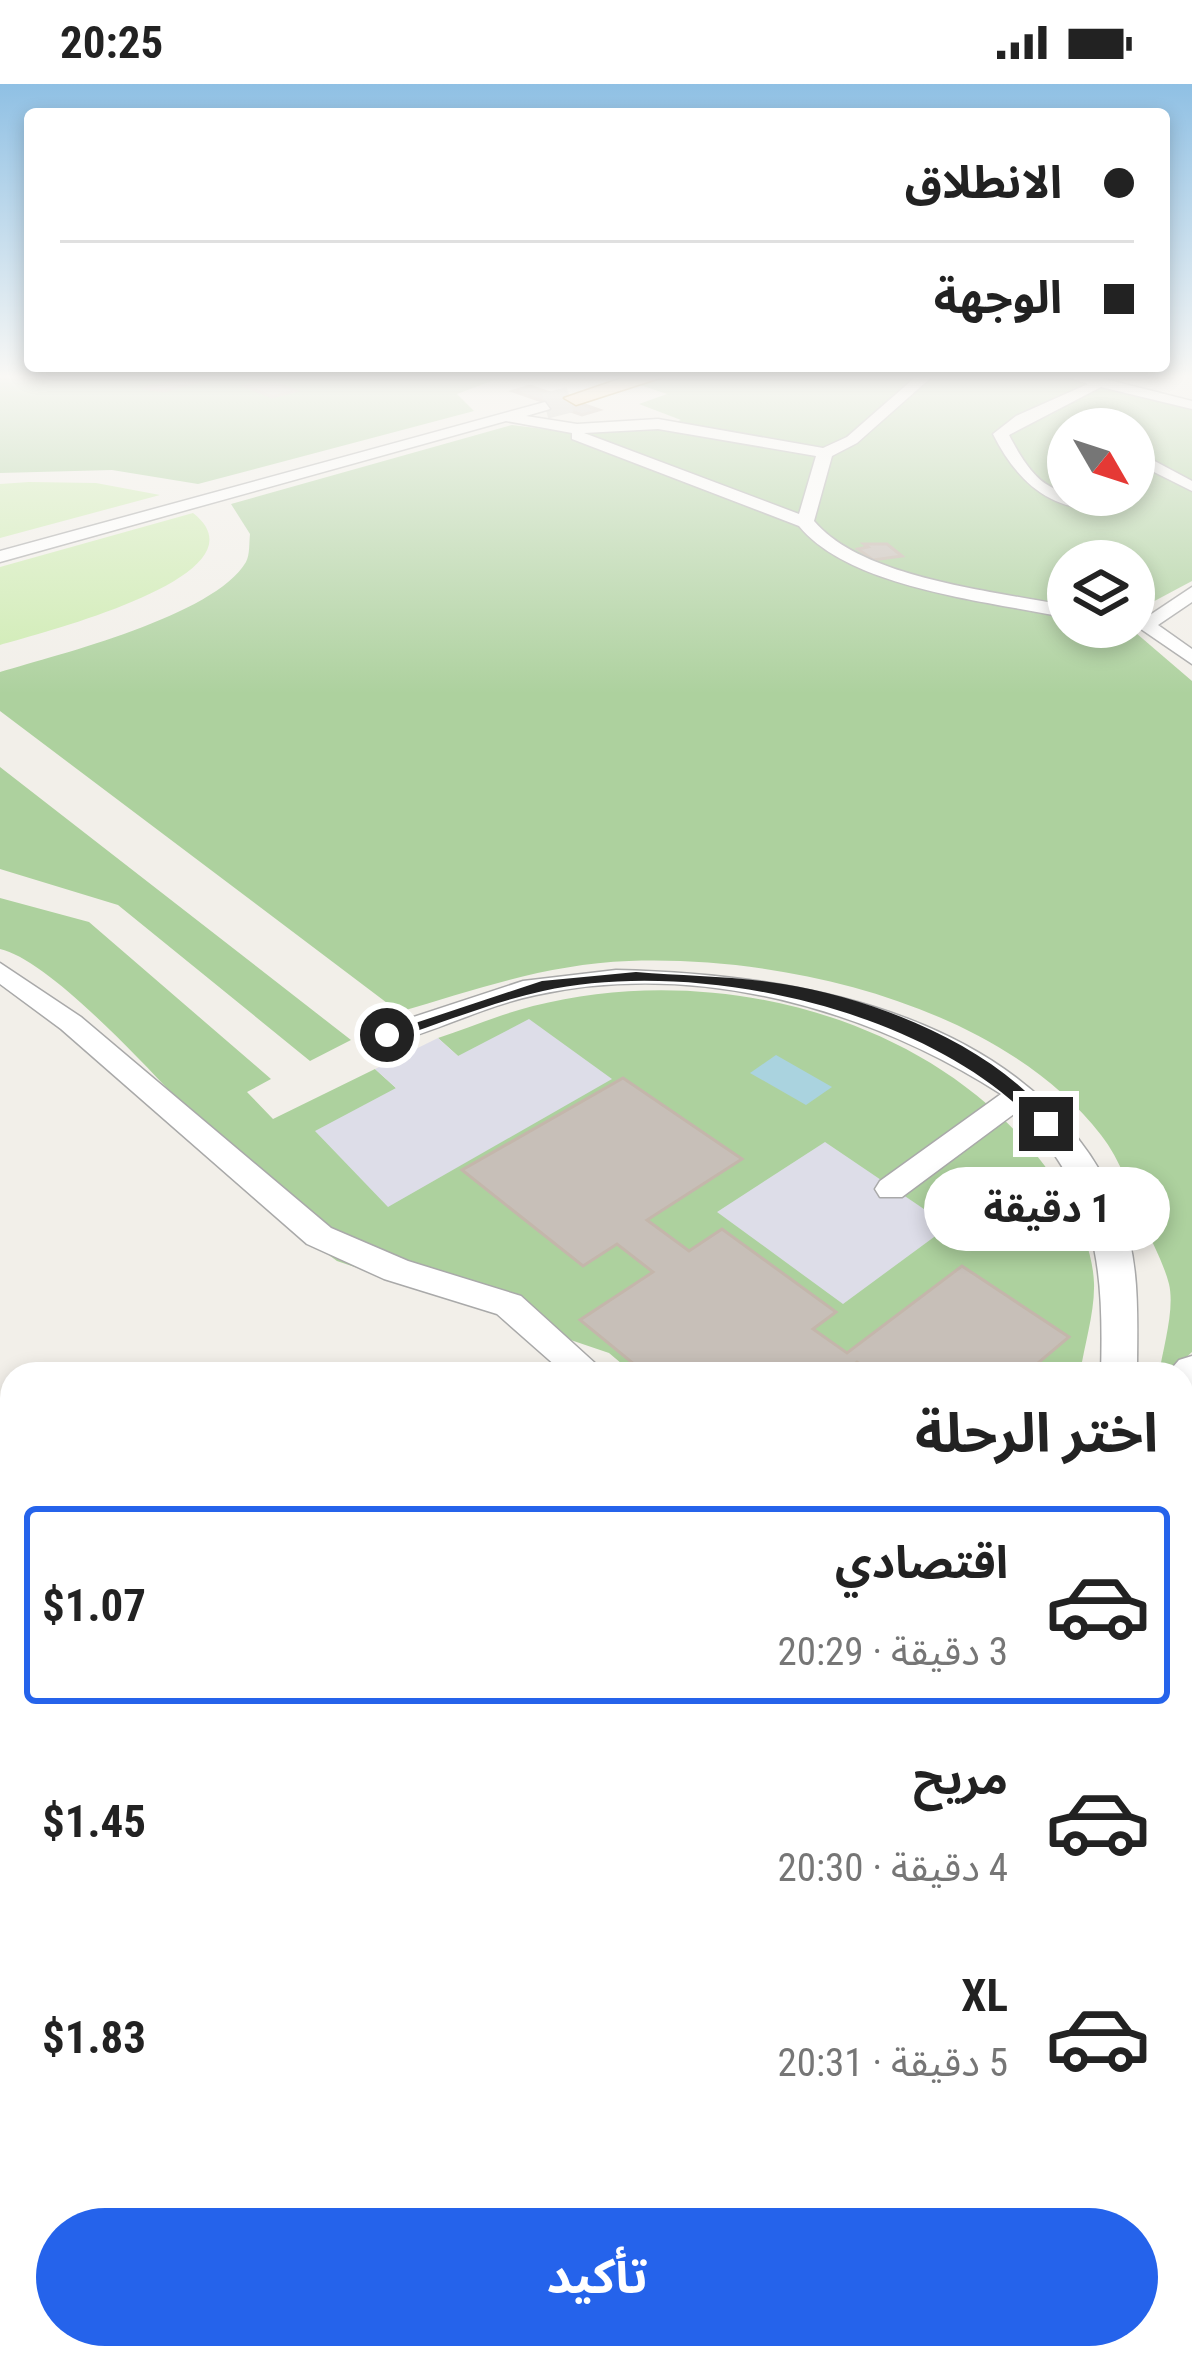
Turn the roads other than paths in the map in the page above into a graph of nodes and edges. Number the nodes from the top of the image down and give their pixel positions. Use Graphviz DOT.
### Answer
graph roads {
  1 [pos="264,481"];
  2 [pos="696,481"];
  3 [pos="817,481"];
  4 [pos="806,522"];
  5 [pos="0,553"];
  6 [pos="1192,593"];
  7 [pos="1047,608"];
  8 [pos="1155,615"];
  9 [pos="1155,634"];
  10 [pos="1192,658"];
  11 [pos="0,970"];
  12 [pos="387,1035"];
  13 [pos="1020,1095"];
  14 [pos="891,1189"];
  15 [pos="575,1362"];
  16 [pos="1119,1362"];
  1 -- 5 [label="street"];
  2 -- 4 [label="street"];
  3 -- 4 [label="street"];
  4 -- 7 [label="street"];
  6 -- 8 [label="street"];
  9 -- 10 [label="street"];
  11 -- 15 [label="street"];
  12 -- 13 [label="street"];
  13 -- 14 [label="street"];
  13 -- 16 [label="street"];
}
